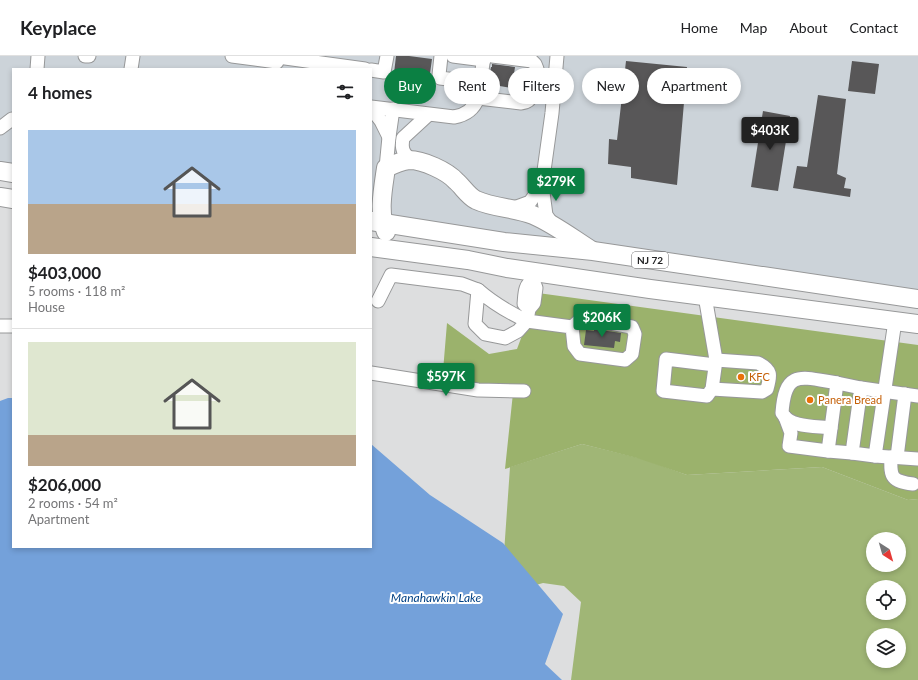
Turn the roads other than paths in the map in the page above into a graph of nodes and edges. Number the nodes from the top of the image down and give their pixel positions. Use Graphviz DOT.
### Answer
graph roads {
  1 [pos="38,56"];
  2 [pos="86,56"];
  3 [pos="89,56"];
  4 [pos="133,56"];
  5 [pos="232,56"];
  6 [pos="387,56"];
  7 [pos="441,56"];
  8 [pos="453,56"];
  9 [pos="557,56"];
  10 [pos="486,57"];
  11 [pos="277,61"];
  12 [pos="37,68"];
  13 [pos="131,68"];
  14 [pos="354,68"];
  15 [pos="483,68"];
  16 [pos="372,70"];
  17 [pos="444,78"];
  18 [pos="500,101"];
  19 [pos="476,104"];
  20 [pos="372,107"];
  21 [pos="372,108"];
  22 [pos="393,109"];
  23 [pos="408,111"];
  24 [pos="428,114"];
  25 [pos="8,119"];
  26 [pos="0,128"];
  27 [pos="389,137"];
  28 [pos="403,138"];
  29 [pos="411,160"];
  30 [pos="386,168"];
  31 [pos="0,171"];
  32 [pos="12,173"];
  33 [pos="542,185"];
  34 [pos="0,197"];
  35 [pos="12,199"];
  36 [pos="510,209"];
  37 [pos="376,221"];
  38 [pos="552,225"];
  39 [pos="372,247"];
  40 [pos="400,250"];
  41 [pos="593,251"];
  42 [pos="533,276"];
  43 [pos="478,290"];
  44 [pos="705,296"];
  45 [pos="918,299"];
  46 [pos="378,301"];
  47 [pos="528,315"];
  48 [pos="895,321"];
  49 [pos="918,324"];
  50 [pos="0,326"];
  51 [pos="12,326"];
  52 [pos="572,327"];
  53 [pos="716,363"];
  54 [pos="372,373"];
  55 [pos="837,384"];
  56 [pos="861,388"];
  57 [pos="712,389"];
  58 [pos="524,391"];
  59 [pos="884,391"];
  60 [pos="912,395"];
  61 [pos="785,417"];
  62 [pos="831,428"];
  63 [pos="828,451"];
  64 [pos="852,454"];
  65 [pos="875,456"];
  66 [pos="894,457"];
  67 [pos="918,459"];
  68 [pos="912,484"];
  1 -- 12 [label="street"];
  2 -- 3 [label="street"];
  4 -- 13 [label="street"];
  5 -- 11 [label="street"];
  6 -- 16 [label="street"];
  7 -- 17 [label="street"];
  8 -- 10 [label="street"];
  9 -- 33 [label="street"];
  10 -- 15 [label="street"];
  10 -- 18 [label="street"];
  11 -- 14 [label="street"];
  19 -- 24 [label="street"];
  20 -- 22 [label="street"];
  21 -- 27 [label="street"];
  22 -- 23 [label="street"];
  22 -- 27 [label="street"];
  23 -- 24 [label="street"];
  23 -- 28 [label="street"];
  24 -- 28 [label="street"];
  25 -- 26 [label="street"];
  27 -- 30 [label="street"];
  28 -- 29 [label="street"];
  29 -- 30 [label="highway"];
  29 -- 36 [label="highway"];
  30 -- 37 [label="highway"];
  31 -- 32 [label="highway"];
  33 -- 36 [label="street"];
  33 -- 38 [label="street"];
  34 -- 35 [label="highway"];
  36 -- 38 [label="highway"];
  37 -- 40 [label="highway"];
  37 -- 41 [label="highway, NJ 72"];
  38 -- 41 [label="highway"];
  39 -- 40 [label="highway"];
  40 -- 42 [label="highway"];
  41 -- 45 [label="highway, NJ 72"];
  42 -- 44 [label="highway"];
  42 -- 47 [label="street"];
  43 -- 46 [label="street"];
  43 -- 47 [label="street"];
  43 -- 47 [label="street"];
  44 -- 48 [label="highway"];
  44 -- 53 [label="street"];
  47 -- 52 [label="street"];
  48 -- 49 [label="highway"];
  48 -- 59 [label="street"];
  50 -- 51 [label="street"];
  52 -- 52 [label="street"];
  53 -- 57 [label="street"];
  53 -- 57 [label="street"];
  53 -- 57 [label="street"];
  54 -- 58 [label="street"];
  55 -- 56 [label="street"];
  55 -- 61 [label="street"];
  55 -- 62 [label="street"];
  56 -- 59 [label="street"];
  56 -- 64 [label="street"];
  59 -- 60 [label="street"];
  59 -- 65 [label="street"];
  60 -- 66 [label="street"];
  61 -- 62 [label="street"];
  61 -- 63 [label="street"];
  62 -- 63 [label="street"];
  63 -- 64 [label="street"];
  64 -- 65 [label="street"];
  65 -- 66 [label="street"];
  66 -- 67 [label="street"];
  66 -- 68 [label="street"];
}
